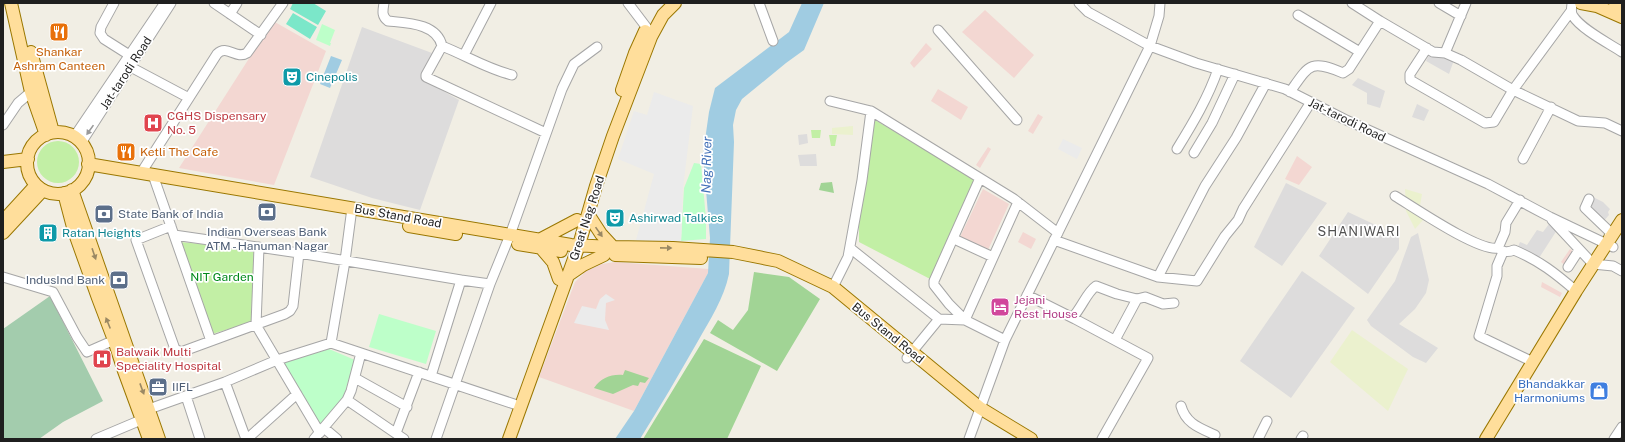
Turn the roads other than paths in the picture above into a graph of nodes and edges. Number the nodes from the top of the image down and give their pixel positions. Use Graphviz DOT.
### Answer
graph roads {
  1 [pos="11,3"];
  2 [pos="17,3"];
  3 [pos="114,3"];
  4 [pos="164,3"];
  5 [pos="171,3"];
  6 [pos="214,3"];
  7 [pos="237,3"];
  8 [pos="282,3"];
  9 [pos="384,3"];
  10 [pos="492,3"];
  11 [pos="628,3"];
  12 [pos="664,3"];
  13 [pos="675,3"];
  14 [pos="759,3"];
  15 [pos="1079,3"];
  16 [pos="1160,3"];
  17 [pos="1352,3"];
  18 [pos="1439,3"];
  19 [pos="1466,3"];
  20 [pos="1581,3"];
  21 [pos="1615,3"];
  22 [pos="1572,7"];
  23 [pos="1622,7"];
  24 [pos="230,14"];
  25 [pos="1298,15"];
  26 [pos="1461,16"];
  27 [pos="1622,17"];
  28 [pos="1380,21"];
  29 [pos="647,28"];
  30 [pos="938,30"];
  31 [pos="261,35"];
  32 [pos="773,41"];
  33 [pos="442,46"];
  34 [pos="1150,46"];
  35 [pos="597,47"];
  36 [pos="1427,48"];
  37 [pos="1360,52"];
  38 [pos="1622,52"];
  39 [pos="1445,53"];
  40 [pos="464,55"];
  41 [pos="130,61"];
  42 [pos="1218,69"];
  43 [pos="1235,74"];
  44 [pos="512,75"];
  45 [pos="1266,83"];
  46 [pos="1514,90"];
  47 [pos="31,92"];
  48 [pos="1290,92"];
  49 [pos="189,98"];
  50 [pos="830,101"];
  51 [pos="1311,102"];
  52 [pos="1551,107"];
  53 [pos="871,111"];
  54 [pos="1017,120"];
  55 [pos="3,125"];
  56 [pos="1622,131"];
  57 [pos="49,133"];
  58 [pos="546,133"];
  59 [pos="77,140"];
  60 [pos="1177,149"];
  61 [pos="1194,153"];
  62 [pos="1523,159"];
  63 [pos="3,162"];
  64 [pos="27,162"];
  65 [pos="88,167"];
  66 [pos="3,169"];
  67 [pos="150,176"];
  68 [pos="980,178"];
  69 [pos="39,187"];
  70 [pos="68,192"];
  71 [pos="1395,196"];
  72 [pos="1589,199"];
  73 [pos="1520,200"];
  74 [pos="1018,202"];
  75 [pos="351,212"];
  76 [pos="583,217"];
  77 [pos="1550,218"];
  78 [pos="1622,220"];
  79 [pos="3,221"];
  80 [pos="172,230"];
  81 [pos="3,233"];
  82 [pos="1622,233"];
  83 [pos="1056,237"];
  84 [pos="508,239"];
  85 [pos="954,239"];
  86 [pos="541,244"];
  87 [pos="1610,245"];
  88 [pos="259,247"];
  89 [pos="850,248"];
  90 [pos="574,249"];
  91 [pos="1500,250"];
  92 [pos="608,251"];
  93 [pos="1581,252"];
  94 [pos="300,253"];
  95 [pos="727,255"];
  96 [pos="992,257"];
  97 [pos="345,261"];
  98 [pos="1597,265"];
  99 [pos="1570,268"];
  100 [pos="1622,271"];
  101 [pos="3,277"];
  102 [pos="1158,277"];
  103 [pos="563,278"];
  104 [pos="461,280"];
  105 [pos="490,284"];
  106 [pos="833,287"];
  107 [pos="1576,291"];
  108 [pos="1027,295"];
  109 [pos="1137,299"];
  110 [pos="1174,303"];
  111 [pos="1073,317"];
  112 [pos="939,319"];
  113 [pos="965,320"];
  114 [pos="256,325"];
  115 [pos="118,338"];
  116 [pos="1005,340"];
  117 [pos="1115,340"];
  118 [pos="211,341"];
  119 [pos="331,343"];
  120 [pos="361,353"];
  121 [pos="910,355"];
  122 [pos="277,360"];
  123 [pos="1533,362"];
  124 [pos="419,372"];
  125 [pos="430,376"];
  126 [pos="355,378"];
  127 [pos="225,382"];
  128 [pos="455,384"];
  129 [pos="297,394"];
  130 [pos="186,396"];
  131 [pos="347,400"];
  132 [pos="514,404"];
  133 [pos="1181,406"];
  134 [pos="407,407"];
  135 [pos="149,409"];
  136 [pos="978,412"];
  137 [pos="141,420"];
  138 [pos="1267,421"];
  139 [pos="1622,426"];
  140 [pos="396,433"];
  141 [pos="319,434"];
  142 [pos="1215,435"];
  143 [pos="98,439"];
  144 [pos="149,439"];
  145 [pos="159,439"];
  146 [pos="200,439"];
  147 [pos="246,439"];
  148 [pos="337,439"];
  149 [pos="404,439"];
  150 [pos="436,439"];
  151 [pos="501,439"];
  152 [pos="509,439"];
  153 [pos="969,439"];
  154 [pos="1016,439"];
  155 [pos="1030,439"];
  156 [pos="1102,439"];
  157 [pos="1258,439"];
  158 [pos="1486,439"];
  159 [pos="1495,439"];
  160 [pos="1614,439"];
  1 -- 47 [label="main road"];
  2 -- 57 [label="main road"];
  3 -- 41 [label="street"];
  4 -- 41 [label="street"];
  5 -- 41 [label="street, Jat-tarodi Road"];
  6 -- 24 [label="street"];
  7 -- 24 [label="street"];
  8 -- 31 [label="street"];
  9 -- 33 [label="street"];
  10 -- 40 [label="street"];
  11 -- 29 [label="street"];
  12 -- 29 [label="main road, Great Nag Road"];
  13 -- 76 [label="main road, Great Nag Road"];
  14 -- 32 [label="street"];
  15 -- 34 [label="street, Jat-tarodi Road"];
  16 -- 34 [label="street"];
  17 -- 28 [label="street"];
  18 -- 26 [label="street"];
  19 -- 26 [label="street"];
  20 -- 27 [label="main road"];
  21 -- 23 [label="main road"];
  22 -- 38 [label="street"];
  22 -- 46 [label="street"];
  24 -- 31 [label="street"];
  25 -- 37 [label="street"];
  26 -- 39 [label="street"];
  28 -- 36 [label="street"];
  28 -- 37 [label="street"];
  29 -- 76 [label="main road, Great Nag Road"];
  30 -- 54 [label="street"];
  31 -- 49 [label="street"];
  33 -- 40 [label="street"];
  33 -- 58 [label="street"];
  34 -- 42 [label="street, Jat-tarodi Road"];
  34 -- 83 [label="street"];
  35 -- 58 [label="street"];
  36 -- 39 [label="street"];
  36 -- 46 [label="street"];
  37 -- 48 [label="street"];
  39 -- 46 [label="street"];
  40 -- 44 [label="street"];
  41 -- 49 [label="street"];
  41 -- 59 [label="street"];
  42 -- 43 [label="street, Jat-tarodi Road"];
  42 -- 60 [label="street"];
  43 -- 45 [label="street, Jat-tarodi Road"];
  43 -- 61 [label="street"];
  45 -- 48 [label="street, Jat-tarodi Road"];
  45 -- 102 [label="street"];
  46 -- 52 [label="street"];
  47 -- 55 [label="street"];
  47 -- 57 [label="main road"];
  48 -- 51 [label="street, Jat-tarodi Road"];
  49 -- 67 [label="street"];
  50 -- 53 [label="street"];
  51 -- 73 [label="street, Jat-tarodi Road"];
  51 -- 102 [label="street"];
  52 -- 56 [label="street"];
  52 -- 62 [label="street"];
  53 -- 68 [label="street"];
  53 -- 89 [label="street"];
  57 -- 59 [label="main road"];
  57 -- 64 [label="main road"];
  58 -- 84 [label="street"];
  59 -- 65 [label="main road"];
  63 -- 64 [label="main road"];
  64 -- 66 [label="main road"];
  64 -- 69 [label="main road"];
  65 -- 67 [label="main road, Bus Stand Road"];
  65 -- 70 [label="main road"];
  67 -- 75 [label="main road, Bus Stand Road"];
  67 -- 80 [label="street"];
  68 -- 74 [label="street"];
  68 -- 85 [label="street"];
  69 -- 70 [label="main road"];
  69 -- 79 [label="main road"];
  69 -- 81 [label="main road"];
  70 -- 115 [label="main road"];
  71 -- 91 [label="street"];
  72 -- 87 [label="street"];
  73 -- 77 [label="street, Jat-tarodi Road"];
  73 -- 91 [label="street"];
  74 -- 83 [label="street"];
  74 -- 96 [label="street"];
  75 -- 84 [label="main road, Bus Stand Road"];
  75 -- 97 [label="street"];
  76 -- 86 [label="main road"];
  76 -- 90 [label="main road, Great Nag Road"];
  76 -- 92 [label="main road, one-way"];
  77 -- 87 [label="street, Jat-tarodi Road"];
  77 -- 93 [label="street"];
  78 -- 87 [label="main road"];
  80 -- 88 [label="street"];
  80 -- 118 [label="street"];
  80 -- 118 [label="street"];
  82 -- 87 [label="main road"];
  83 -- 102 [label="street"];
  83 -- 108 [label="street"];
  84 -- 86 [label="main road, Bus Stand Road"];
  84 -- 105 [label="street"];
  85 -- 96 [label="street"];
  85 -- 113 [label="street"];
  86 -- 90 [label="main road, Bus Stand Road"];
  86 -- 103 [label="main road"];
  87 -- 98 [label="main road"];
  88 -- 94 [label="street"];
  88 -- 114 [label="street"];
  89 -- 106 [label="street"];
  89 -- 112 [label="street"];
  90 -- 92 [label="main road, Bus Stand Road"];
  90 -- 103 [label="main road, Great Nag Road"];
  91 -- 107 [label="street"];
  91 -- 123 [label="street"];
  92 -- 95 [label="main road, Bus Stand Road"];
  92 -- 103 [label="main road"];
  93 -- 98 [label="street"];
  93 -- 99 [label="street"];
  94 -- 97 [label="street"];
  94 -- 114 [label="street"];
  95 -- 106 [label="main road, Bus Stand Road"];
  95 -- 121 [label="main road"];
  96 -- 113 [label="street"];
  97 -- 104 [label="street"];
  97 -- 119 [label="street"];
  98 -- 100 [label="street"];
  98 -- 107 [label="main road"];
  98 -- 159 [label="main road"];
  101 -- 115 [label="street"];
  103 -- 132 [label="main road, Great Nag Road"];
  103 -- 152 [label="main road, Great Nag Road"];
  104 -- 105 [label="street"];
  104 -- 125 [label="street"];
  105 -- 128 [label="street"];
  106 -- 121 [label="main road, Bus Stand Road"];
  107 -- 123 [label="main road"];
  108 -- 111 [label="street"];
  108 -- 116 [label="street"];
  109 -- 110 [label="street"];
  109 -- 111 [label="street"];
  109 -- 117 [label="street"];
  111 -- 117 [label="street"];
  112 -- 113 [label="street"];
  112 -- 121 [label="street"];
  113 -- 116 [label="street"];
  114 -- 118 [label="street"];
  114 -- 122 [label="street"];
  115 -- 135 [label="main road, one-way"];
  115 -- 137 [label="main road"];
  116 -- 136 [label="street"];
  117 -- 156 [label="street"];
  119 -- 120 [label="street"];
  119 -- 122 [label="street"];
  120 -- 124 [label="street"];
  120 -- 126 [label="street"];
  121 -- 136 [label="main road, Bus Stand Road"];
  122 -- 127 [label="street"];
  122 -- 129 [label="street"];
  123 -- 158 [label="main road"];
  124 -- 125 [label="street"];
  124 -- 134 [label="street"];
  125 -- 128 [label="street"];
  126 -- 131 [label="street"];
  126 -- 134 [label="street"];
  127 -- 130 [label="street"];
  127 -- 147 [label="street"];
  128 -- 132 [label="street"];
  128 -- 150 [label="street"];
  129 -- 141 [label="street"];
  129 -- 147 [label="street"];
  130 -- 135 [label="street"];
  130 -- 146 [label="street"];
  131 -- 140 [label="street"];
  131 -- 141 [label="street"];
  132 -- 151 [label="main road, Great Nag Road"];
  133 -- 142 [label="street"];
  134 -- 140 [label="street"];
  135 -- 137 [label="street"];
  135 -- 145 [label="main road"];
  136 -- 153 [label="street"];
  136 -- 154 [label="main road"];
  136 -- 155 [label="main road, Bus Stand Road"];
  137 -- 143 [label="street"];
  137 -- 144 [label="main road"];
  138 -- 157 [label="street"];
  139 -- 160 [label="street"];
  140 -- 149 [label="street"];
  141 -- 148 [label="street"];
}
